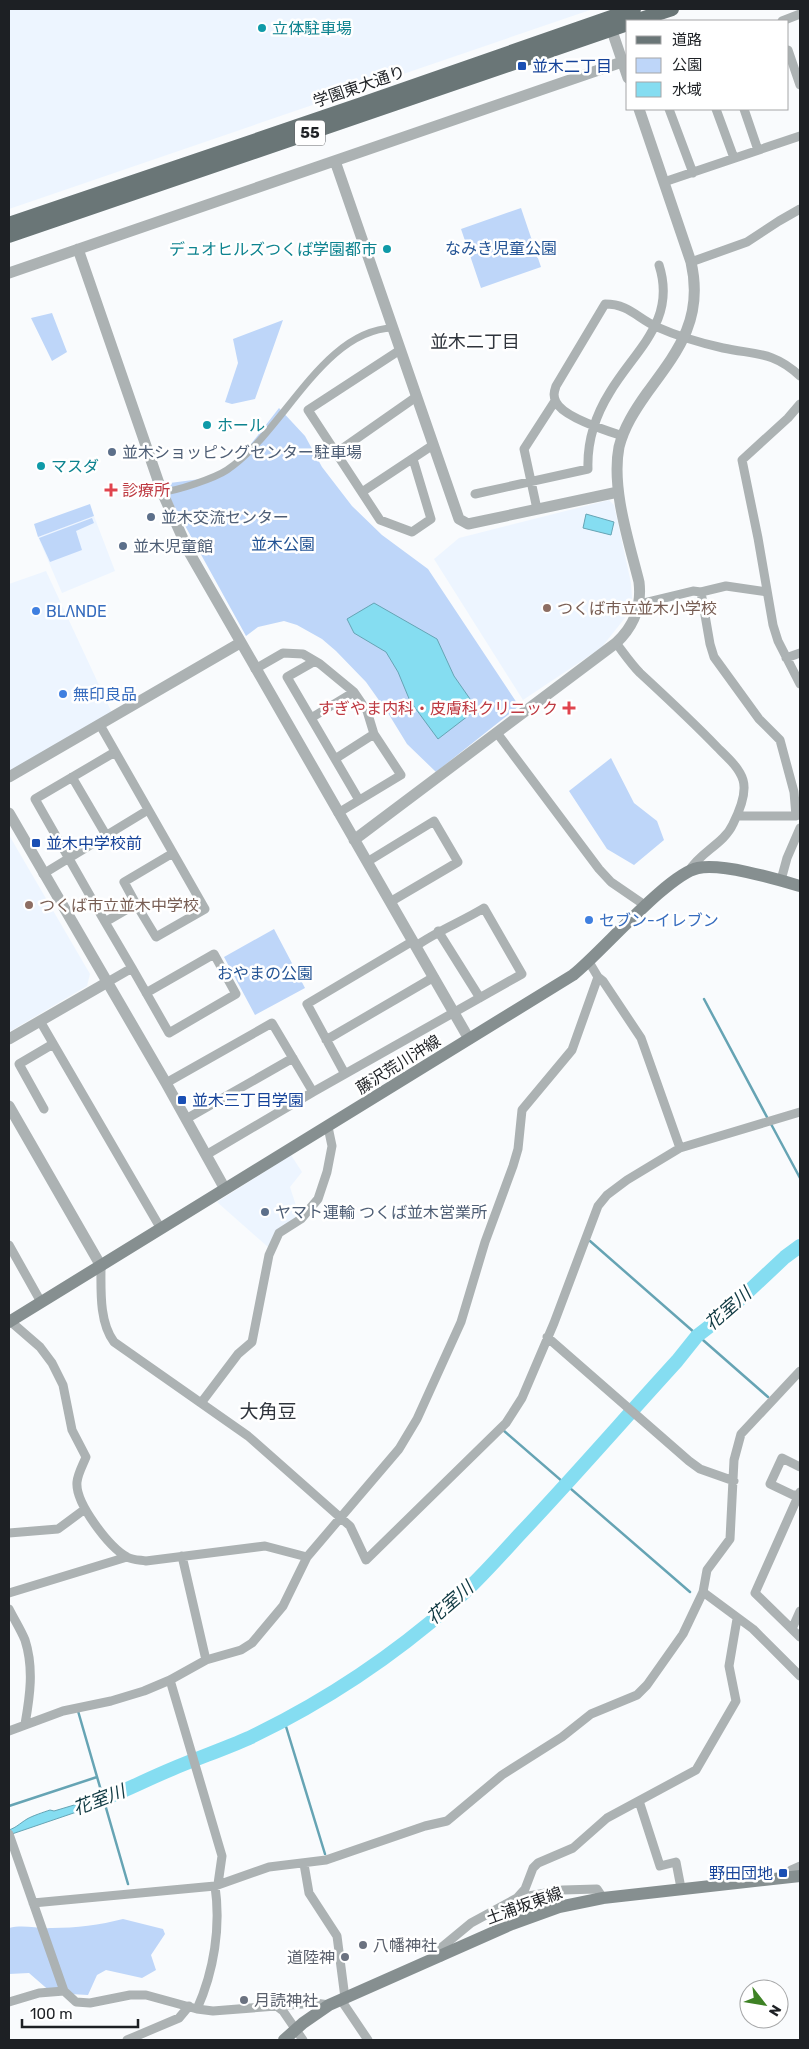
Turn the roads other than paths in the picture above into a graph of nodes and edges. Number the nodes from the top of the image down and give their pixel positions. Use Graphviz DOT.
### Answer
graph roads {
  1 [pos="634,9"];
  2 [pos="672,9"];
  3 [pos="800,14"];
  4 [pos="638,20"];
  5 [pos="785,20"];
  6 [pos="610,24"];
  7 [pos="626,24"];
  8 [pos="789,53"];
  9 [pos="622,62"];
  10 [pos="626,73"];
  11 [pos="800,85"];
  12 [pos="639,110"];
  13 [pos="670,110"];
  14 [pos="716,110"];
  15 [pos="744,110"];
  16 [pos="800,136"];
  17 [pos="758,150"];
  18 [pos="734,158"];
  19 [pos="335,161"];
  20 [pos="692,173"];
  21 [pos="664,182"];
  22 [pos="800,209"];
  23 [pos="9,224"];
  24 [pos="9,236"];
  25 [pos="78,249"];
  26 [pos="691,262"];
  27 [pos="659,265"];
  28 [pos="9,273"];
  29 [pos="656,326"];
  30 [pos="393,328"];
  31 [pos="685,337"];
  32 [pos="400,350"];
  33 [pos="800,376"];
  34 [pos="416,397"];
  35 [pos="555,401"];
  36 [pos="800,404"];
  37 [pos="593,427"];
  38 [pos="623,436"];
  39 [pos="433,445"];
  40 [pos="336,453"];
  41 [pos="413,459"];
  42 [pos="530,482"];
  43 [pos="162,492"];
  44 [pos="362,492"];
  45 [pos="618,492"];
  46 [pos="475,494"];
  47 [pos="537,509"];
  48 [pos="701,592"];
  49 [pos="767,592"];
  50 [pos="639,604"];
  51 [pos="240,643"];
  52 [pos="616,643"];
  53 [pos="800,653"];
  54 [pos="786,658"];
  55 [pos="315,661"];
  56 [pos="255,669"];
  57 [pos="800,684"];
  58 [pos="354,692"];
  59 [pos="312,718"];
  60 [pos="100,725"];
  61 [pos="497,733"];
  62 [pos="374,734"];
  63 [pos="115,752"];
  64 [pos="335,758"];
  65 [pos="9,777"];
  66 [pos="72,777"];
  67 [pos="359,800"];
  68 [pos="148,810"];
  69 [pos="9,813"];
  70 [pos="338,813"];
  71 [pos="798,815"];
  72 [pos="737,816"];
  73 [pos="800,828"];
  74 [pos="106,835"];
  75 [pos="354,840"];
  76 [pos="173,853"];
  77 [pos="68,857"];
  78 [pos="367,862"];
  79 [pos="689,871"];
  80 [pos="44,874"];
  81 [pos="781,880"];
  82 [pos="800,886"];
  83 [pos="390,902"];
  84 [pos="136,904"];
  85 [pos="646,906"];
  86 [pos="105,922"];
  87 [pos="438,931"];
  88 [pos="414,944"];
  89 [pos="589,962"];
  90 [pos="132,968"];
  91 [pos="434,977"];
  92 [pos="598,978"];
  93 [pos="106,983"];
  94 [pos="146,993"];
  95 [pos="480,998"];
  96 [pos="454,1013"];
  97 [pos="40,1021"];
  98 [pos="9,1039"];
  99 [pos="470,1039"];
  100 [pos="326,1040"];
  101 [pos="53,1044"];
  102 [pos="292,1058"];
  103 [pos="345,1074"];
  104 [pos="166,1083"];
  105 [pos="314,1092"];
  106 [pos="9,1106"];
  107 [pos="44,1109"];
  108 [pos="800,1112"];
  109 [pos="186,1119"];
  110 [pos="328,1127"];
  111 [pos="680,1148"];
  112 [pos="206,1155"];
  113 [pos="225,1189"];
  114 [pos="161,1229"];
  115 [pos="9,1245"];
  116 [pos="101,1266"];
  117 [pos="41,1302"];
  118 [pos="9,1321"];
  119 [pos="548,1337"];
  120 [pos="800,1371"];
  121 [pos="201,1403"];
  122 [pos="800,1467"];
  123 [pos="734,1481"];
  124 [pos="800,1494"];
  125 [pos="86,1509"];
  126 [pos="340,1517"];
  127 [pos="9,1533"];
  128 [pos="182,1556"];
  129 [pos="127,1557"];
  130 [pos="307,1557"];
  131 [pos="703,1592"];
  132 [pos="9,1593"];
  133 [pos="9,1609"];
  134 [pos="800,1611"];
  135 [pos="737,1618"];
  136 [pos="792,1629"];
  137 [pos="800,1637"];
  138 [pos="206,1660"];
  139 [pos="800,1676"];
  140 [pos="170,1680"];
  141 [pos="25,1724"];
  142 [pos="9,1731"];
  143 [pos="639,1801"];
  144 [pos="9,1834"];
  145 [pos="304,1864"];
  146 [pos="800,1866"];
  147 [pos="794,1877"];
  148 [pos="216,1885"];
  149 [pos="681,1888"];
  150 [pos="517,1898"];
  151 [pos="603,1898"];
  152 [pos="33,1903"];
  153 [pos="441,1957"];
  154 [pos="64,1991"];
  155 [pos="338,2001"];
  156 [pos="9,2002"];
  157 [pos="275,2005"];
  158 [pos="193,2008"];
  159 [pos="295,2030"];
  160 [pos="127,2040"];
  161 [pos="284,2040"];
  162 [pos="303,2040"];
  163 [pos="368,2040"];
  1 -- 6 [label="main road, 学園東大通り / 55"];
  2 -- 4 [label="main road"];
  3 -- 5 [label="street"];
  6 -- 7 [label="main road, 学園東大通り / 55"];
  6 -- 9 [label="street"];
  6 -- 23 [label="main road, 学園東大通り / 55"];
  6 -- 24 [label="main road, 学園東大通り / 55"];
  8 -- 11 [label="street"];
  9 -- 10 [label="street"];
  9 -- 19 [label="street"];
  12 -- 21 [label="street"];
  13 -- 20 [label="street"];
  14 -- 18 [label="street"];
  15 -- 17 [label="street"];
  16 -- 17 [label="street"];
  17 -- 18 [label="street"];
  18 -- 20 [label="street"];
  19 -- 25 [label="street"];
  19 -- 30 [label="street"];
  20 -- 21 [label="street"];
  21 -- 26 [label="street"];
  22 -- 26 [label="street"];
  25 -- 28 [label="street"];
  25 -- 43 [label="street"];
  26 -- 31 [label="street"];
  27 -- 29 [label="street"];
  29 -- 31 [label="street"];
  29 -- 35 [label="street"];
  29 -- 37 [label="street"];
  30 -- 32 [label="street"];
  30 -- 43 [label="street"];
  31 -- 33 [label="street"];
  31 -- 38 [label="street"];
  32 -- 34 [label="street"];
  32 -- 40 [label="street"];
  34 -- 39 [label="street"];
  34 -- 40 [label="street"];
  35 -- 37 [label="street"];
  35 -- 42 [label="street"];
  36 -- 49 [label="street"];
  37 -- 38 [label="street"];
  37 -- 42 [label="street"];
  38 -- 45 [label="street"];
  39 -- 41 [label="street"];
  39 -- 47 [label="street"];
  40 -- 44 [label="street"];
  41 -- 44 [label="street"];
  41 -- 44 [label="street"];
  42 -- 46 [label="street"];
  42 -- 47 [label="street"];
  43 -- 51 [label="street"];
  45 -- 47 [label="street"];
  45 -- 50 [label="street"];
  48 -- 49 [label="street"];
  48 -- 50 [label="street"];
  48 -- 71 [label="street"];
  49 -- 54 [label="street"];
  50 -- 52 [label="street"];
  51 -- 56 [label="street"];
  51 -- 60 [label="street"];
  52 -- 61 [label="street"];
  52 -- 72 [label="street"];
  53 -- 54 [label="street"];
  54 -- 57 [label="street"];
  55 -- 56 [label="street"];
  55 -- 58 [label="street"];
  55 -- 59 [label="street"];
  56 -- 70 [label="street"];
  58 -- 59 [label="street"];
  58 -- 62 [label="street"];
  59 -- 64 [label="street"];
  60 -- 63 [label="street"];
  60 -- 65 [label="street"];
  61 -- 75 [label="street"];
  61 -- 85 [label="street"];
  62 -- 64 [label="street"];
  62 -- 67 [label="street"];
  63 -- 66 [label="street"];
  63 -- 68 [label="street"];
  64 -- 67 [label="street"];
  66 -- 74 [label="street"];
  66 -- 77 [label="street"];
  67 -- 70 [label="street"];
  68 -- 74 [label="street"];
  68 -- 76 [label="street"];
  69 -- 80 [label="street"];
  70 -- 75 [label="street"];
  71 -- 72 [label="street"];
  72 -- 79 [label="street"];
  73 -- 81 [label="street"];
  74 -- 77 [label="street"];
  75 -- 78 [label="street"];
  76 -- 84 [label="street"];
  76 -- 84 [label="street"];
  77 -- 80 [label="street"];
  77 -- 86 [label="street"];
  78 -- 83 [label="street"];
  78 -- 83 [label="street"];
  79 -- 81 [label="main road, 藤沢荒川沖線"];
  79 -- 85 [label="main road, 藤沢荒川沖線"];
  80 -- 93 [label="street"];
  81 -- 82 [label="main road, 藤沢荒川沖線"];
  83 -- 88 [label="street"];
  84 -- 86 [label="street"];
  85 -- 89 [label="main road, 藤沢荒川沖線"];
  86 -- 90 [label="street"];
  87 -- 88 [label="street"];
  87 -- 95 [label="street"];
  87 -- 95 [label="street"];
  88 -- 91 [label="street"];
  88 -- 100 [label="street"];
  89 -- 92 [label="street"];
  89 -- 99 [label="main road, 藤沢荒川沖線"];
  90 -- 93 [label="street"];
  90 -- 94 [label="street"];
  91 -- 96 [label="street"];
  91 -- 100 [label="street"];
  92 -- 111 [label="street"];
  92 -- 126 [label="street"];
  93 -- 97 [label="street"];
  93 -- 104 [label="street"];
  94 -- 94 [label="street"];
  95 -- 96 [label="street"];
  96 -- 99 [label="street"];
  96 -- 103 [label="street"];
  97 -- 98 [label="street"];
  97 -- 101 [label="street"];
  99 -- 110 [label="main road, 藤沢荒川沖線"];
  100 -- 103 [label="street"];
  101 -- 107 [label="street"];
  101 -- 114 [label="street"];
  102 -- 104 [label="street"];
  102 -- 105 [label="street"];
  102 -- 109 [label="street"];
  103 -- 105 [label="street"];
  104 -- 109 [label="street"];
  105 -- 112 [label="street"];
  106 -- 116 [label="street"];
  108 -- 111 [label="street"];
  109 -- 112 [label="street"];
  110 -- 113 [label="main road, 藤沢荒川沖線"];
  110 -- 121 [label="street"];
  111 -- 119 [label="street"];
  112 -- 113 [label="street"];
  113 -- 114 [label="main road, 藤沢荒川沖線"];
  114 -- 116 [label="main road, 藤沢荒川沖線"];
  115 -- 117 [label="street"];
  116 -- 117 [label="main road, 藤沢荒川沖線"];
  116 -- 121 [label="street"];
  117 -- 118 [label="main road, 藤沢荒川沖線"];
  118 -- 125 [label="street"];
  119 -- 123 [label="street"];
  119 -- 126 [label="street"];
  120 -- 123 [label="street"];
  121 -- 126 [label="street"];
  122 -- 124 [label="street"];
  123 -- 131 [label="street"];
  124 -- 136 [label="street"];
  125 -- 127 [label="street"];
  125 -- 129 [label="street"];
  126 -- 130 [label="street"];
  128 -- 129 [label="street"];
  128 -- 130 [label="street"];
  128 -- 138 [label="street"];
  129 -- 132 [label="street"];
  130 -- 138 [label="street"];
  131 -- 135 [label="street"];
  131 -- 145 [label="street"];
  133 -- 141 [label="street"];
  134 -- 136 [label="street"];
  135 -- 139 [label="street"];
  135 -- 143 [label="street"];
  136 -- 137 [label="street"];
  138 -- 140 [label="street"];
  140 -- 141 [label="street"];
  140 -- 148 [label="street"];
  141 -- 142 [label="street"];
  143 -- 149 [label="street"];
  143 -- 150 [label="street"];
  144 -- 152 [label="street"];
  145 -- 148 [label="street"];
  145 -- 155 [label="street"];
  146 -- 147 [label="street"];
  147 -- 149 [label="main road, 土浦坂東線"];
  148 -- 152 [label="street"];
  148 -- 158 [label="street"];
  149 -- 151 [label="main road, 土浦坂東線"];
  150 -- 151 [label="street"];
  150 -- 153 [label="street"];
  151 -- 153 [label="main road, 土浦坂東線"];
  152 -- 154 [label="street"];
  153 -- 155 [label="main road, 土浦坂東線"];
  154 -- 156 [label="street"];
  154 -- 158 [label="street"];
  155 -- 157 [label="street"];
  155 -- 159 [label="main road, 土浦坂東線"];
  155 -- 163 [label="street"];
  157 -- 158 [label="street"];
  157 -- 159 [label="street"];
  158 -- 160 [label="street"];
  159 -- 161 [label="main road, 土浦坂東線"];
  159 -- 162 [label="street"];
}
